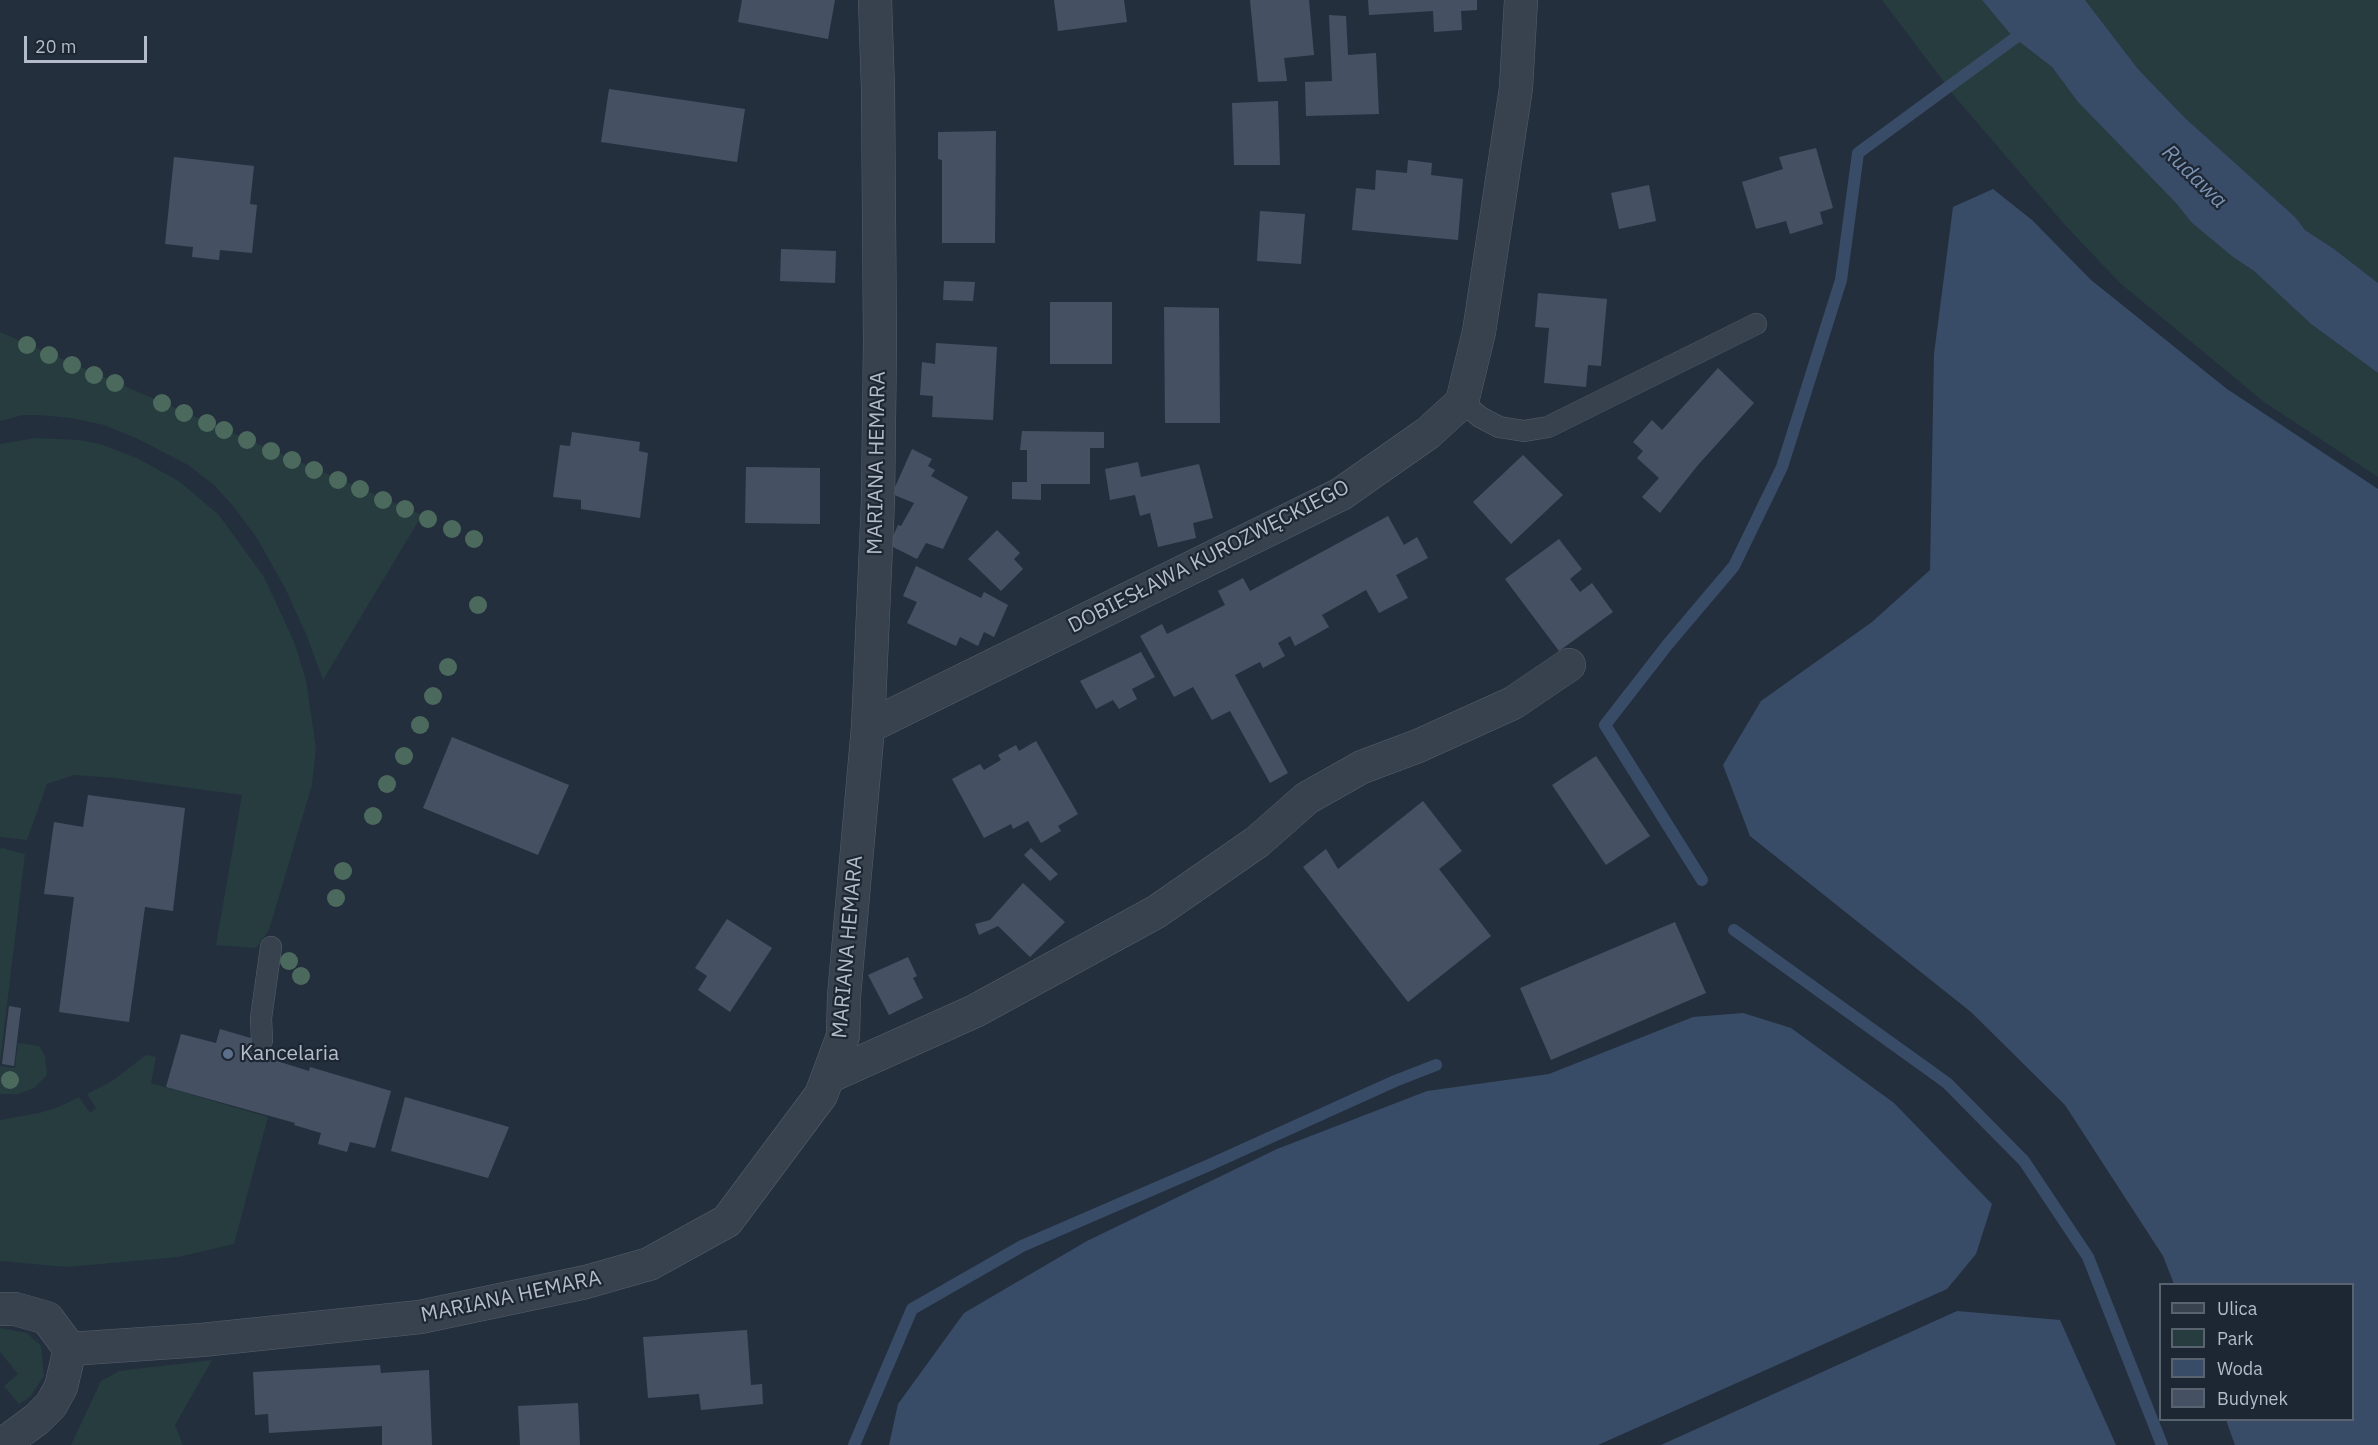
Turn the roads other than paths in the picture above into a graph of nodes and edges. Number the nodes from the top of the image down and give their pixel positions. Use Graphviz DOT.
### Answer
graph roads {
  1 [pos="875,0"];
  2 [pos="1521,0"];
  3 [pos="1756,324"];
  4 [pos="1462,402"];
  5 [pos="1569,665"];
  6 [pos="868,727"];
  7 [pos="271,947"];
  8 [pos="262,1040"];
  9 [pos="828,1077"];
  10 [pos="0,1309"];
  11 [pos="70,1349"];
  12 [pos="2,1445"];
  1 -- 6 [label="street, MARIANA HEMARA"];
  2 -- 4 [label="street"];
  3 -- 4 [label="lane"];
  4 -- 6 [label="street, DOBIESŁAWA KUROZWĘCKIEGO"];
  5 -- 9 [label="street"];
  6 -- 9 [label="street, MARIANA HEMARA"];
  7 -- 8 [label="lane"];
  9 -- 11 [label="street, MARIANA HEMARA"];
  10 -- 11 [label="street"];
  11 -- 12 [label="street"];
}
